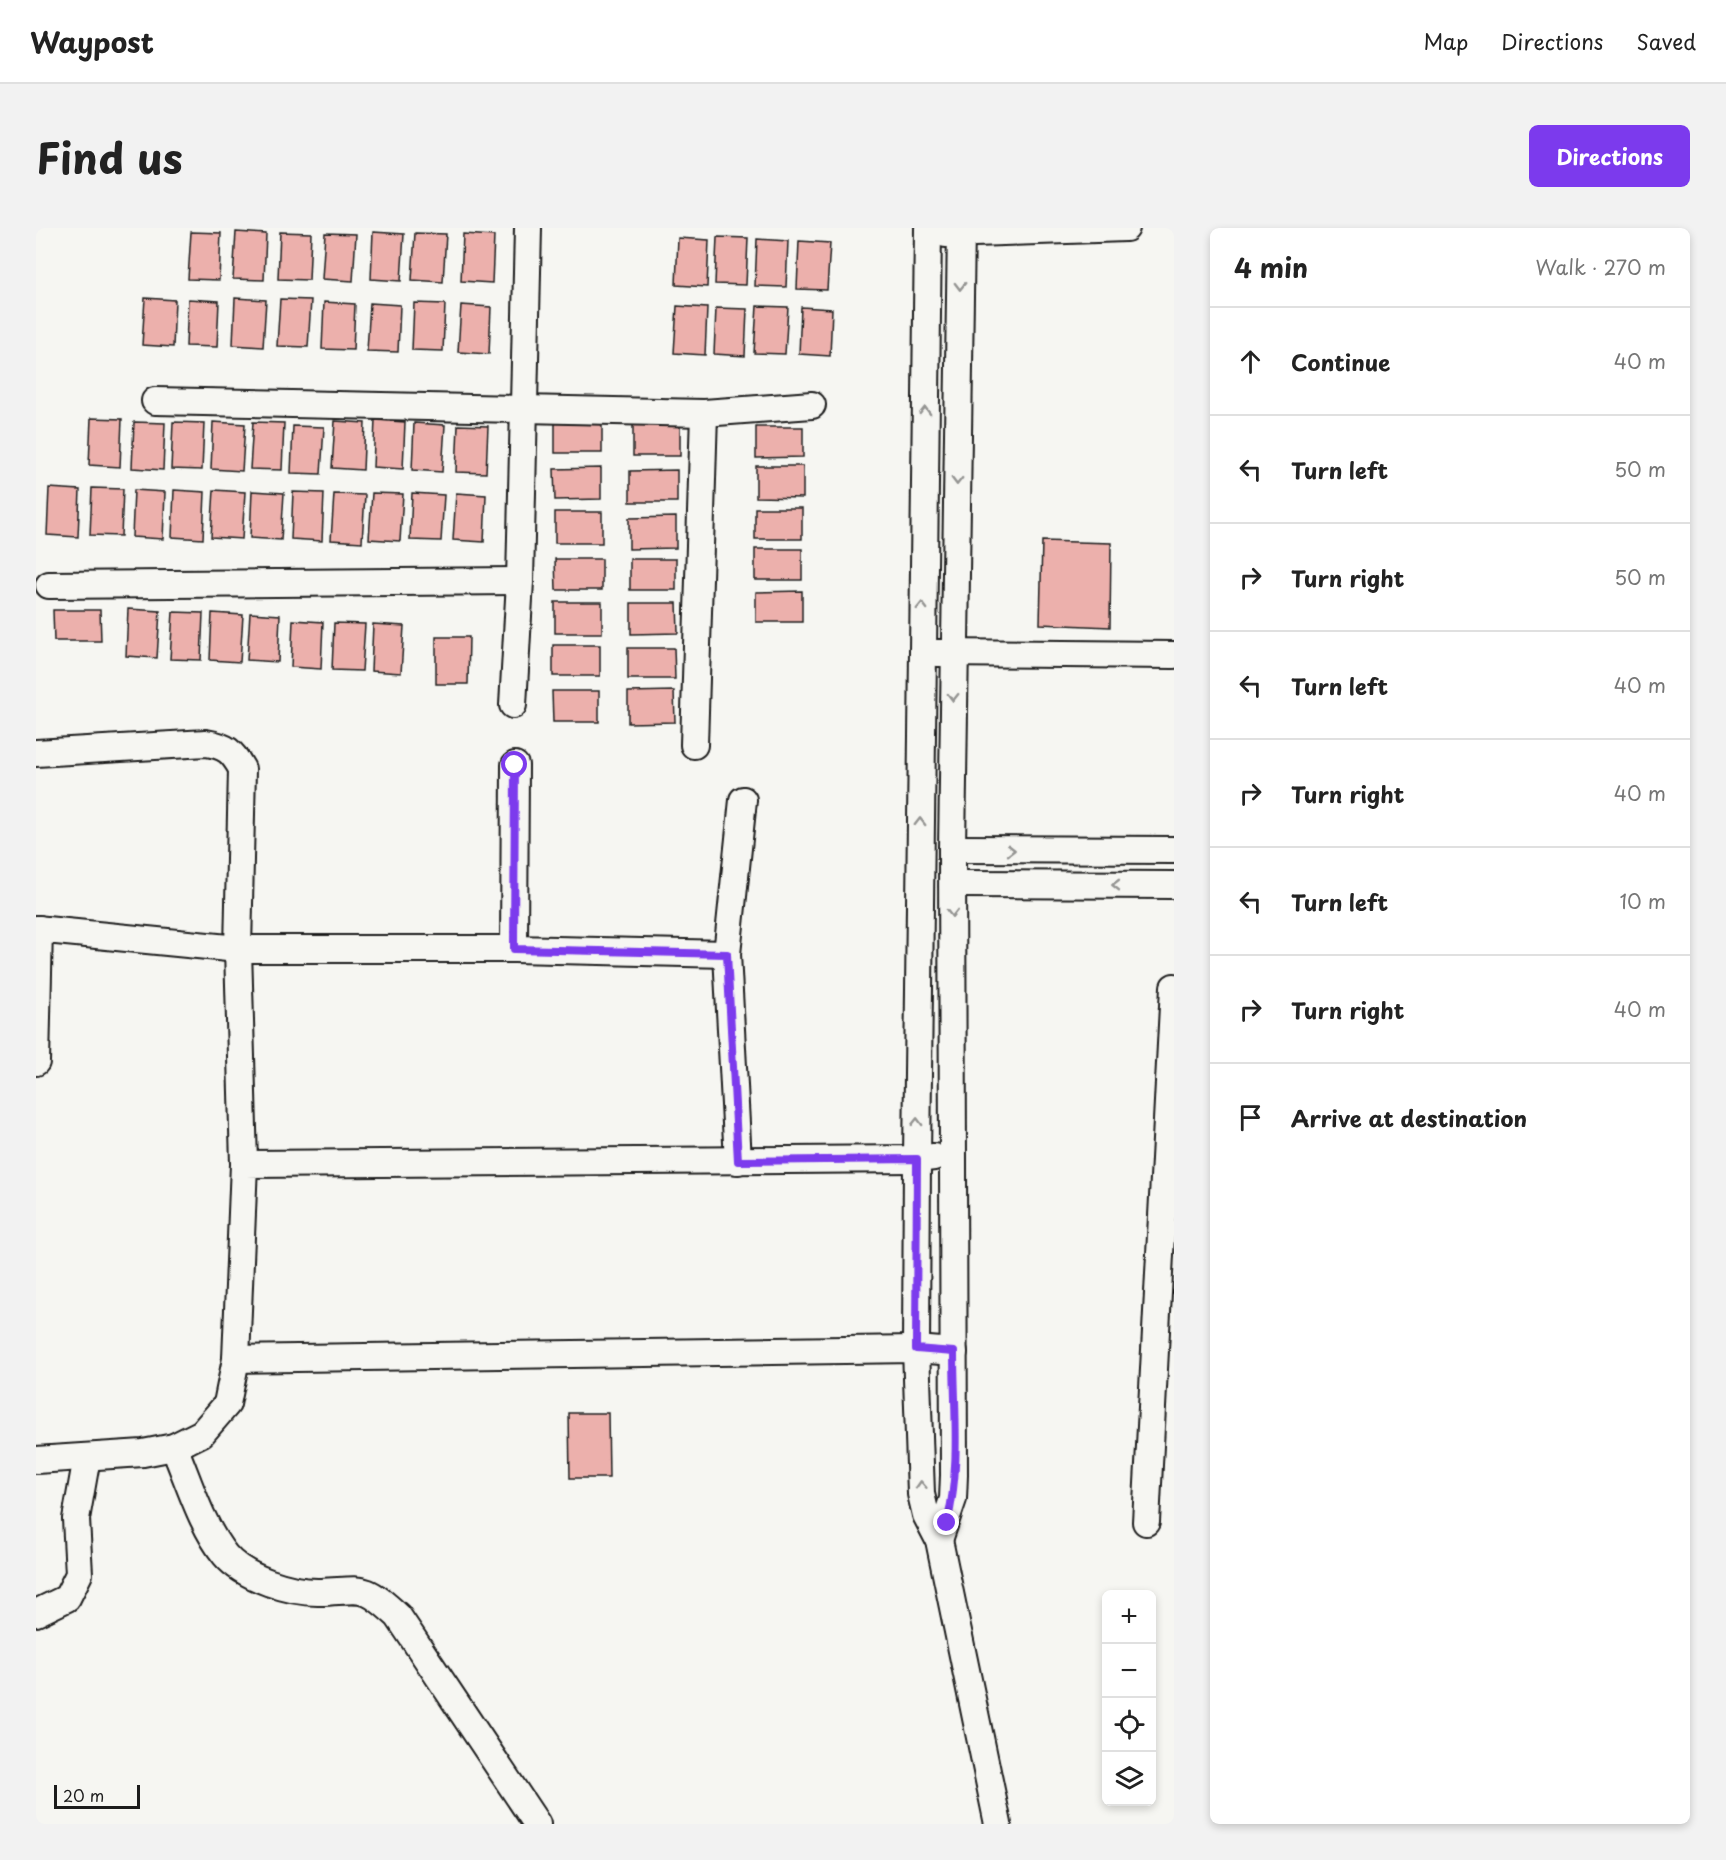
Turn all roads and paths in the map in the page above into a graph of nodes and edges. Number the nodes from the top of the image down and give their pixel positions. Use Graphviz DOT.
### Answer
graph roads {
  1 [pos="528,228"];
  2 [pos="1125,228"];
  3 [pos="928,231"];
  4 [pos="961,231"];
  5 [pos="155,401"];
  6 [pos="812,405"];
  7 [pos="522,407"];
  8 [pos="704,413"];
  9 [pos="520,581"];
  10 [pos="50,585"];
  11 [pos="921,653"];
  12 [pos="954,653"];
  13 [pos="1174,655"];
  14 [pos="513,705"];
  15 [pos="694,745"];
  16 [pos="36,753"];
  17 [pos="515,765"];
  18 [pos="743,800"];
  19 [pos="1174,850"];
  20 [pos="952,867"];
  21 [pos="920,869"];
  22 [pos="1174,885"];
  23 [pos="37,929"];
  24 [pos="238,949"];
  25 [pos="514,949"];
  26 [pos="727,954"];
  27 [pos="1174,987"];
  28 [pos="36,1062"];
  29 [pos="952,1154"];
  30 [pos="917,1159"];
  31 [pos="738,1161"];
  32 [pos="244,1164"];
  33 [pos="916,1349"];
  34 [pos="954,1352"];
  35 [pos="236,1359"];
  36 [pos="174,1447"];
  37 [pos="87,1457"];
  38 [pos="36,1460"];
  39 [pos="1146,1522"];
  40 [pos="939,1540"];
  41 [pos="36,1613"];
  42 [pos="537,1824"];
  43 [pos="998,1824"];
  1 -- 7 [label="street"];
  2 -- 4 [label="street"];
  3 -- 4 [label="street"];
  11 -- 3 [label="street, one-way"];
  4 -- 12 [label="street, one-way"];
  5 -- 7 [label="street"];
  6 -- 8 [label="street"];
  7 -- 8 [label="street"];
  7 -- 9 [label="street"];
  8 -- 15 [label="street"];
  9 -- 10 [label="street"];
  9 -- 14 [label="street"];
  11 -- 12 [label="street"];
  21 -- 11 [label="street, one-way"];
  12 -- 13 [label="street"];
  12 -- 20 [label="street, one-way"];
  16 -- 24 [label="street"];
  17 -- 25 [label="street"];
  18 -- 26 [label="street"];
  20 -- 19 [label="street, one-way"];
  20 -- 21 [label="street"];
  22 -- 20 [label="street, one-way"];
  20 -- 29 [label="street, one-way"];
  30 -- 21 [label="street, one-way"];
  23 -- 24 [label="street"];
  23 -- 28 [label="street"];
  24 -- 25 [label="street"];
  24 -- 32 [label="street"];
  25 -- 26 [label="street"];
  26 -- 31 [label="street"];
  27 -- 39 [label="street"];
  29 -- 30 [label="street"];
  29 -- 34 [label="street"];
  30 -- 31 [label="street"];
  30 -- 33 [label="street"];
  31 -- 32 [label="street"];
  32 -- 35 [label="street"];
  33 -- 34 [label="street"];
  33 -- 35 [label="street"];
  40 -- 33 [label="street, one-way"];
  34 -- 40 [label="street"];
  35 -- 36 [label="street"];
  36 -- 37 [label="street"];
  36 -- 42 [label="street"];
  37 -- 38 [label="street"];
  37 -- 41 [label="street"];
  40 -- 43 [label="street"];
}
